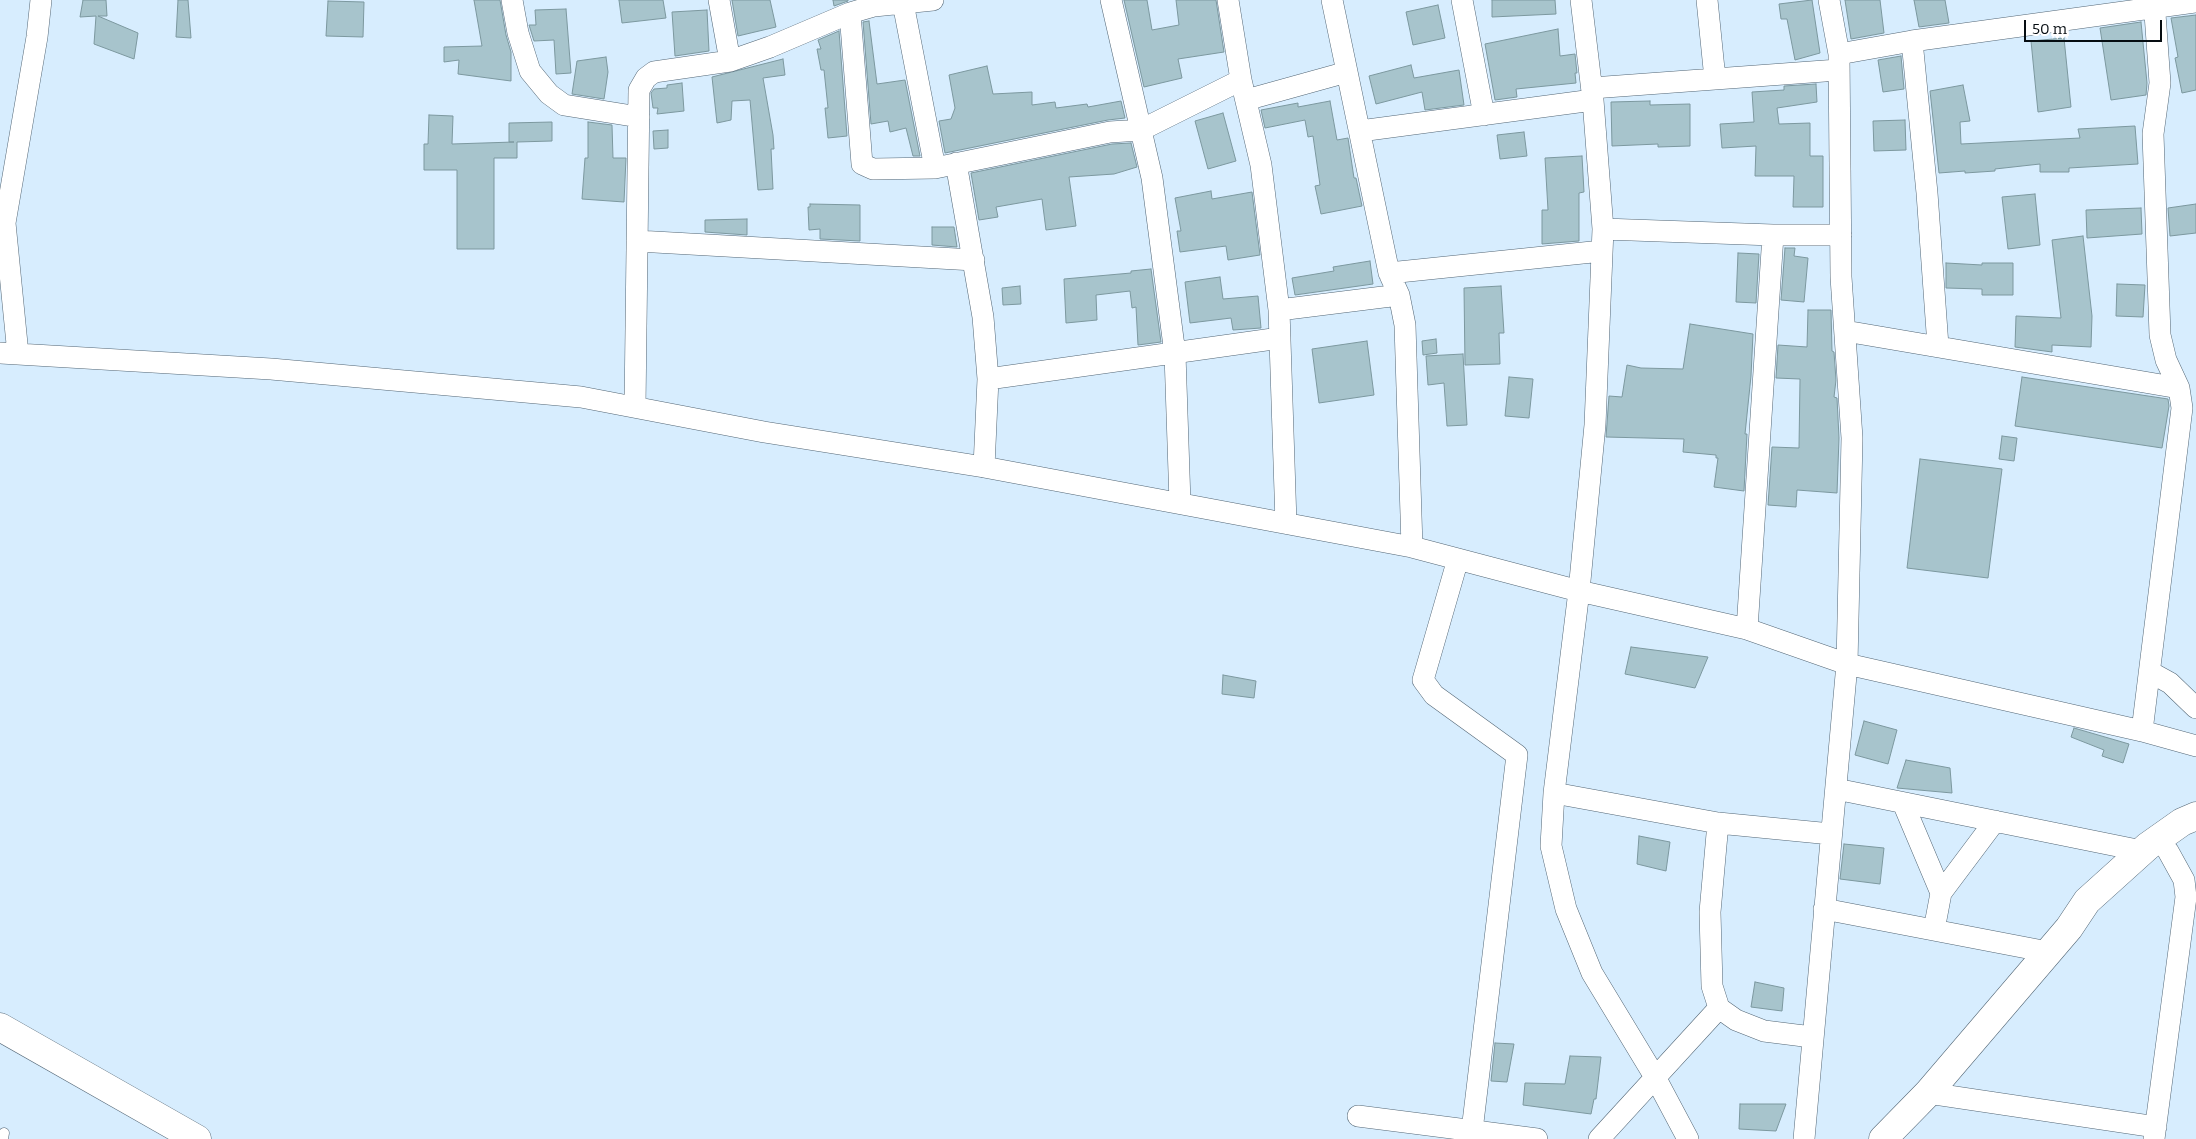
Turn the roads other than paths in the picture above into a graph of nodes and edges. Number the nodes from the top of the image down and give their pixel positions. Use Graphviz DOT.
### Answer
graph roads {
  1 [pos="42,0"];
  2 [pos="512,0"];
  3 [pos="719,0"];
  4 [pos="933,0"];
  5 [pos="1111,0"];
  6 [pos="1228,0"];
  7 [pos="1332,0"];
  8 [pos="1462,0"];
  9 [pos="1581,0"];
  10 [pos="1707,0"];
  11 [pos="1829,0"];
  12 [pos="2196,2"];
  13 [pos="903,3"];
  14 [pos="2154,4"];
  15 [pos="850,12"];
  16 [pos="1912,42"];
  17 [pos="730,61"];
  18 [pos="1839,62"];
  19 [pos="1348,72"];
  20 [pos="1715,79"];
  21 [pos="1243,90"];
  22 [pos="1592,94"];
  23 [pos="1484,115"];
  24 [pos="639,117"];
  25 [pos="1141,130"];
  26 [pos="1360,131"];
  27 [pos="956,163"];
  28 [pos="935,168"];
  29 [pos="1603,229"];
  30 [pos="1773,235"];
  31 [pos="1841,236"];
  32 [pos="637,241"];
  33 [pos="1602,251"];
  34 [pos="974,260"];
  35 [pos="1389,273"];
  36 [pos="1399,295"];
  37 [pos="1279,310"];
  38 [pos="1845,330"];
  39 [pos="1280,338"];
  40 [pos="1938,346"];
  41 [pos="9,354"];
  42 [pos="1175,354"];
  43 [pos="988,379"];
  44 [pos="2179,388"];
  45 [pos="635,408"];
  46 [pos="984,467"];
  47 [pos="1180,503"];
  48 [pos="1286,523"];
  49 [pos="1412,547"];
  50 [pos="1458,559"];
  51 [pos="1579,591"];
  52 [pos="1748,629"];
  53 [pos="1847,664"];
  54 [pos="2150,672"];
  55 [pos="2196,708"];
  56 [pos="2142,731"];
  57 [pos="2196,746"];
  58 [pos="1836,789"];
  59 [pos="1554,794"];
  60 [pos="1903,803"];
  61 [pos="2196,816"];
  62 [pos="1995,821"];
  63 [pos="1718,823"];
  64 [pos="1832,834"];
  65 [pos="2196,835"];
  66 [pos="2155,851"];
  67 [pos="1941,892"];
  68 [pos="1824,909"];
  69 [pos="1934,930"];
  70 [pos="2048,952"];
  71 [pos="1719,1008"];
  72 [pos="0,1027"];
  73 [pos="1812,1037"];
  74 [pos="1655,1077"];
  75 [pos="1928,1093"];
  76 [pos="1358,1116"];
  77 [pos="2155,1133"];
  78 [pos="1472,1135"];
  79 [pos="197,1139"];
  80 [pos="1537,1139"];
  81 [pos="1598,1139"];
  82 [pos="1688,1139"];
  83 [pos="1804,1139"];
  84 [pos="1882,1139"];
  1 -- 41 [label="street"];
  2 -- 24 [label="street"];
  3 -- 17 [label="street"];
  4 -- 13 [label="street"];
  5 -- 25 [label="street"];
  6 -- 21 [label="street"];
  7 -- 19 [label="street"];
  8 -- 23 [label="street"];
  9 -- 22 [label="street"];
  10 -- 20 [label="street"];
  11 -- 18 [label="street"];
  12 -- 14 [label="street"];
  13 -- 15 [label="street"];
  13 -- 28 [label="street"];
  14 -- 16 [label="street"];
  14 -- 44 [label="street"];
  15 -- 17 [label="street"];
  15 -- 28 [label="street"];
  16 -- 18 [label="street"];
  16 -- 40 [label="street"];
  17 -- 24 [label="street"];
  18 -- 20 [label="street"];
  18 -- 31 [label="street"];
  19 -- 21 [label="street"];
  19 -- 26 [label="street"];
  20 -- 22 [label="street"];
  21 -- 25 [label="street"];
  21 -- 37 [label="street"];
  22 -- 23 [label="street"];
  22 -- 29 [label="street"];
  23 -- 26 [label="street"];
  24 -- 32 [label="street"];
  25 -- 27 [label="street"];
  25 -- 42 [label="street"];
  26 -- 35 [label="street"];
  27 -- 28 [label="street"];
  27 -- 34 [label="street"];
  29 -- 30 [label="street"];
  29 -- 33 [label="street"];
  30 -- 31 [label="street"];
  30 -- 52 [label="street"];
  31 -- 38 [label="street"];
  32 -- 34 [label="street"];
  32 -- 45 [label="street"];
  33 -- 35 [label="street"];
  33 -- 51 [label="street"];
  34 -- 43 [label="street"];
  35 -- 36 [label="street"];
  36 -- 37 [label="street"];
  36 -- 49 [label="street"];
  37 -- 39 [label="street"];
  38 -- 40 [label="street"];
  38 -- 53 [label="street"];
  39 -- 42 [label="street"];
  39 -- 48 [label="street"];
  40 -- 44 [label="street"];
  41 -- 45 [label="street"];
  42 -- 43 [label="street"];
  42 -- 47 [label="street"];
  43 -- 46 [label="street"];
  44 -- 54 [label="street"];
  45 -- 46 [label="street"];
  46 -- 47 [label="street"];
  47 -- 48 [label="street"];
  48 -- 49 [label="street"];
  49 -- 50 [label="street"];
  50 -- 51 [label="street"];
  50 -- 78 [label="street"];
  51 -- 52 [label="street"];
  51 -- 59 [label="street"];
  52 -- 53 [label="street"];
  53 -- 56 [label="street"];
  53 -- 58 [label="street"];
  54 -- 55 [label="street"];
  54 -- 56 [label="street"];
  56 -- 57 [label="street"];
  58 -- 60 [label="street"];
  58 -- 64 [label="street"];
  59 -- 63 [label="street"];
  59 -- 74 [label="street"];
  60 -- 62 [label="street"];
  60 -- 67 [label="street"];
  61 -- 66 [label="main road"];
  62 -- 66 [label="street"];
  62 -- 67 [label="street"];
  63 -- 64 [label="street"];
  63 -- 71 [label="street"];
  64 -- 68 [label="street"];
  65 -- 66 [label="main road"];
  66 -- 70 [label="main road"];
  66 -- 77 [label="street"];
  67 -- 69 [label="street"];
  68 -- 69 [label="street"];
  68 -- 73 [label="street"];
  69 -- 70 [label="street"];
  70 -- 75 [label="main road"];
  71 -- 73 [label="street"];
  71 -- 74 [label="street"];
  72 -- 79 [label="main road"];
  73 -- 83 [label="street"];
  74 -- 81 [label="street"];
  74 -- 82 [label="street"];
  75 -- 77 [label="street"];
  75 -- 84 [label="main road"];
  76 -- 78 [label="street"];
  78 -- 80 [label="street"];
}
